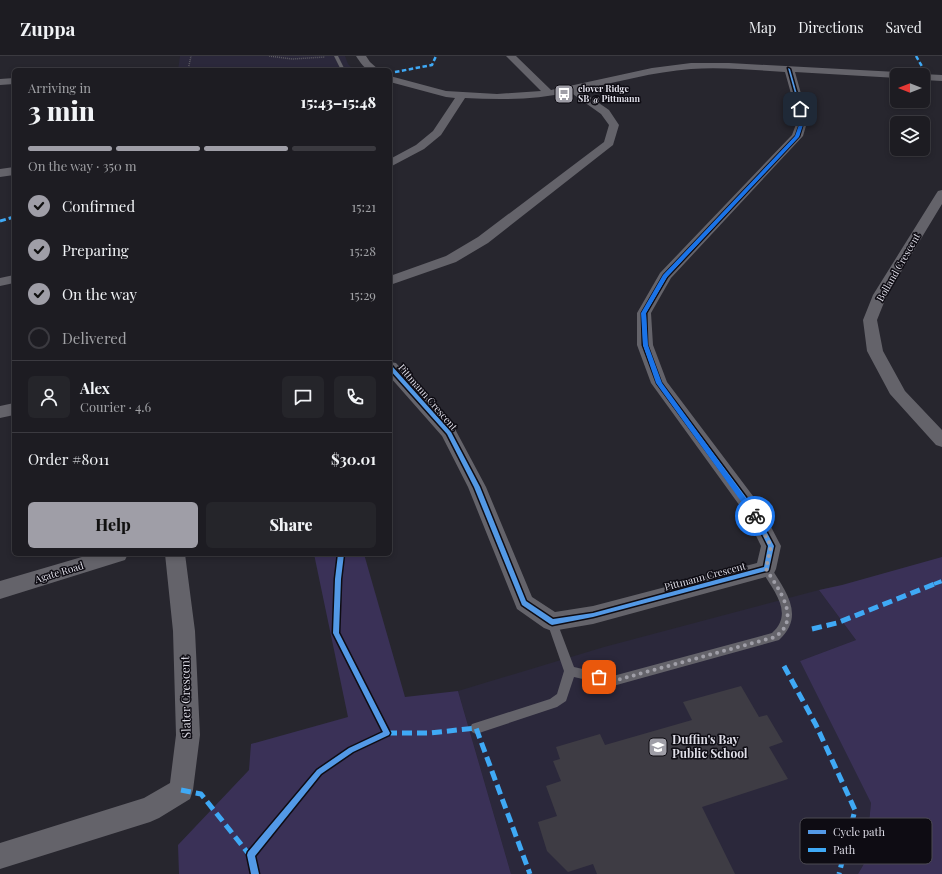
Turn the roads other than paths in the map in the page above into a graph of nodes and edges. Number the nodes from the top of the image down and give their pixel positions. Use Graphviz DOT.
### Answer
graph roads {
  1 [pos="336,56"];
  2 [pos="361,56"];
  3 [pos="511,56"];
  4 [pos="728,61"];
  5 [pos="342,68"];
  6 [pos="371,68"];
  7 [pos="789,69"];
  8 [pos="890,75"];
  9 [pos="930,77"];
  10 [pos="942,78"];
  11 [pos="392,80"];
  12 [pos="12,81"];
  13 [pos="0,82"];
  14 [pos="572,89"];
  15 [pos="549,94"];
  16 [pos="461,96"];
  17 [pos="392,163"];
  18 [pos="12,171"];
  19 [pos="0,173"];
  20 [pos="942,194"];
  21 [pos="12,279"];
  22 [pos="392,280"];
  23 [pos="0,282"];
  24 [pos="392,369"];
  25 [pos="12,409"];
  26 [pos="0,412"];
  27 [pos="942,441"];
  28 [pos="111,556"];
  29 [pos="175,556"];
  30 [pos="766,569"];
  31 [pos="0,590"];
  32 [pos="552,622"];
  33 [pos="570,671"];
  34 [pos="476,728"];
  35 [pos="0,856"];
  1 -- 5 [label="lane"];
  2 -- 6 [label="street"];
  3 -- 15 [label="street"];
  4 -- 7 [label="street"];
  4 -- 14 [label="street"];
  7 -- 8 [label="street"];
  7 -- 30 [label="street"];
  9 -- 10 [label="street"];
  11 -- 16 [label="street"];
  12 -- 13 [label="street"];
  14 -- 15 [label="street"];
  14 -- 22 [label="street"];
  15 -- 16 [label="street"];
  16 -- 17 [label="street"];
  18 -- 19 [label="street"];
  20 -- 27 [label="street, Bolland Crescent"];
  21 -- 23 [label="street"];
  24 -- 32 [label="street, Pittmann Crescent"];
  25 -- 26 [label="street"];
  28 -- 31 [label="street, Agate Road"];
  29 -- 35 [label="street, Slater Crescent"];
  30 -- 32 [label="street, Pittmann Crescent"];
  30 -- 33 [label="lane"];
  32 -- 33 [label="lane"];
  33 -- 34 [label="lane"];
}
